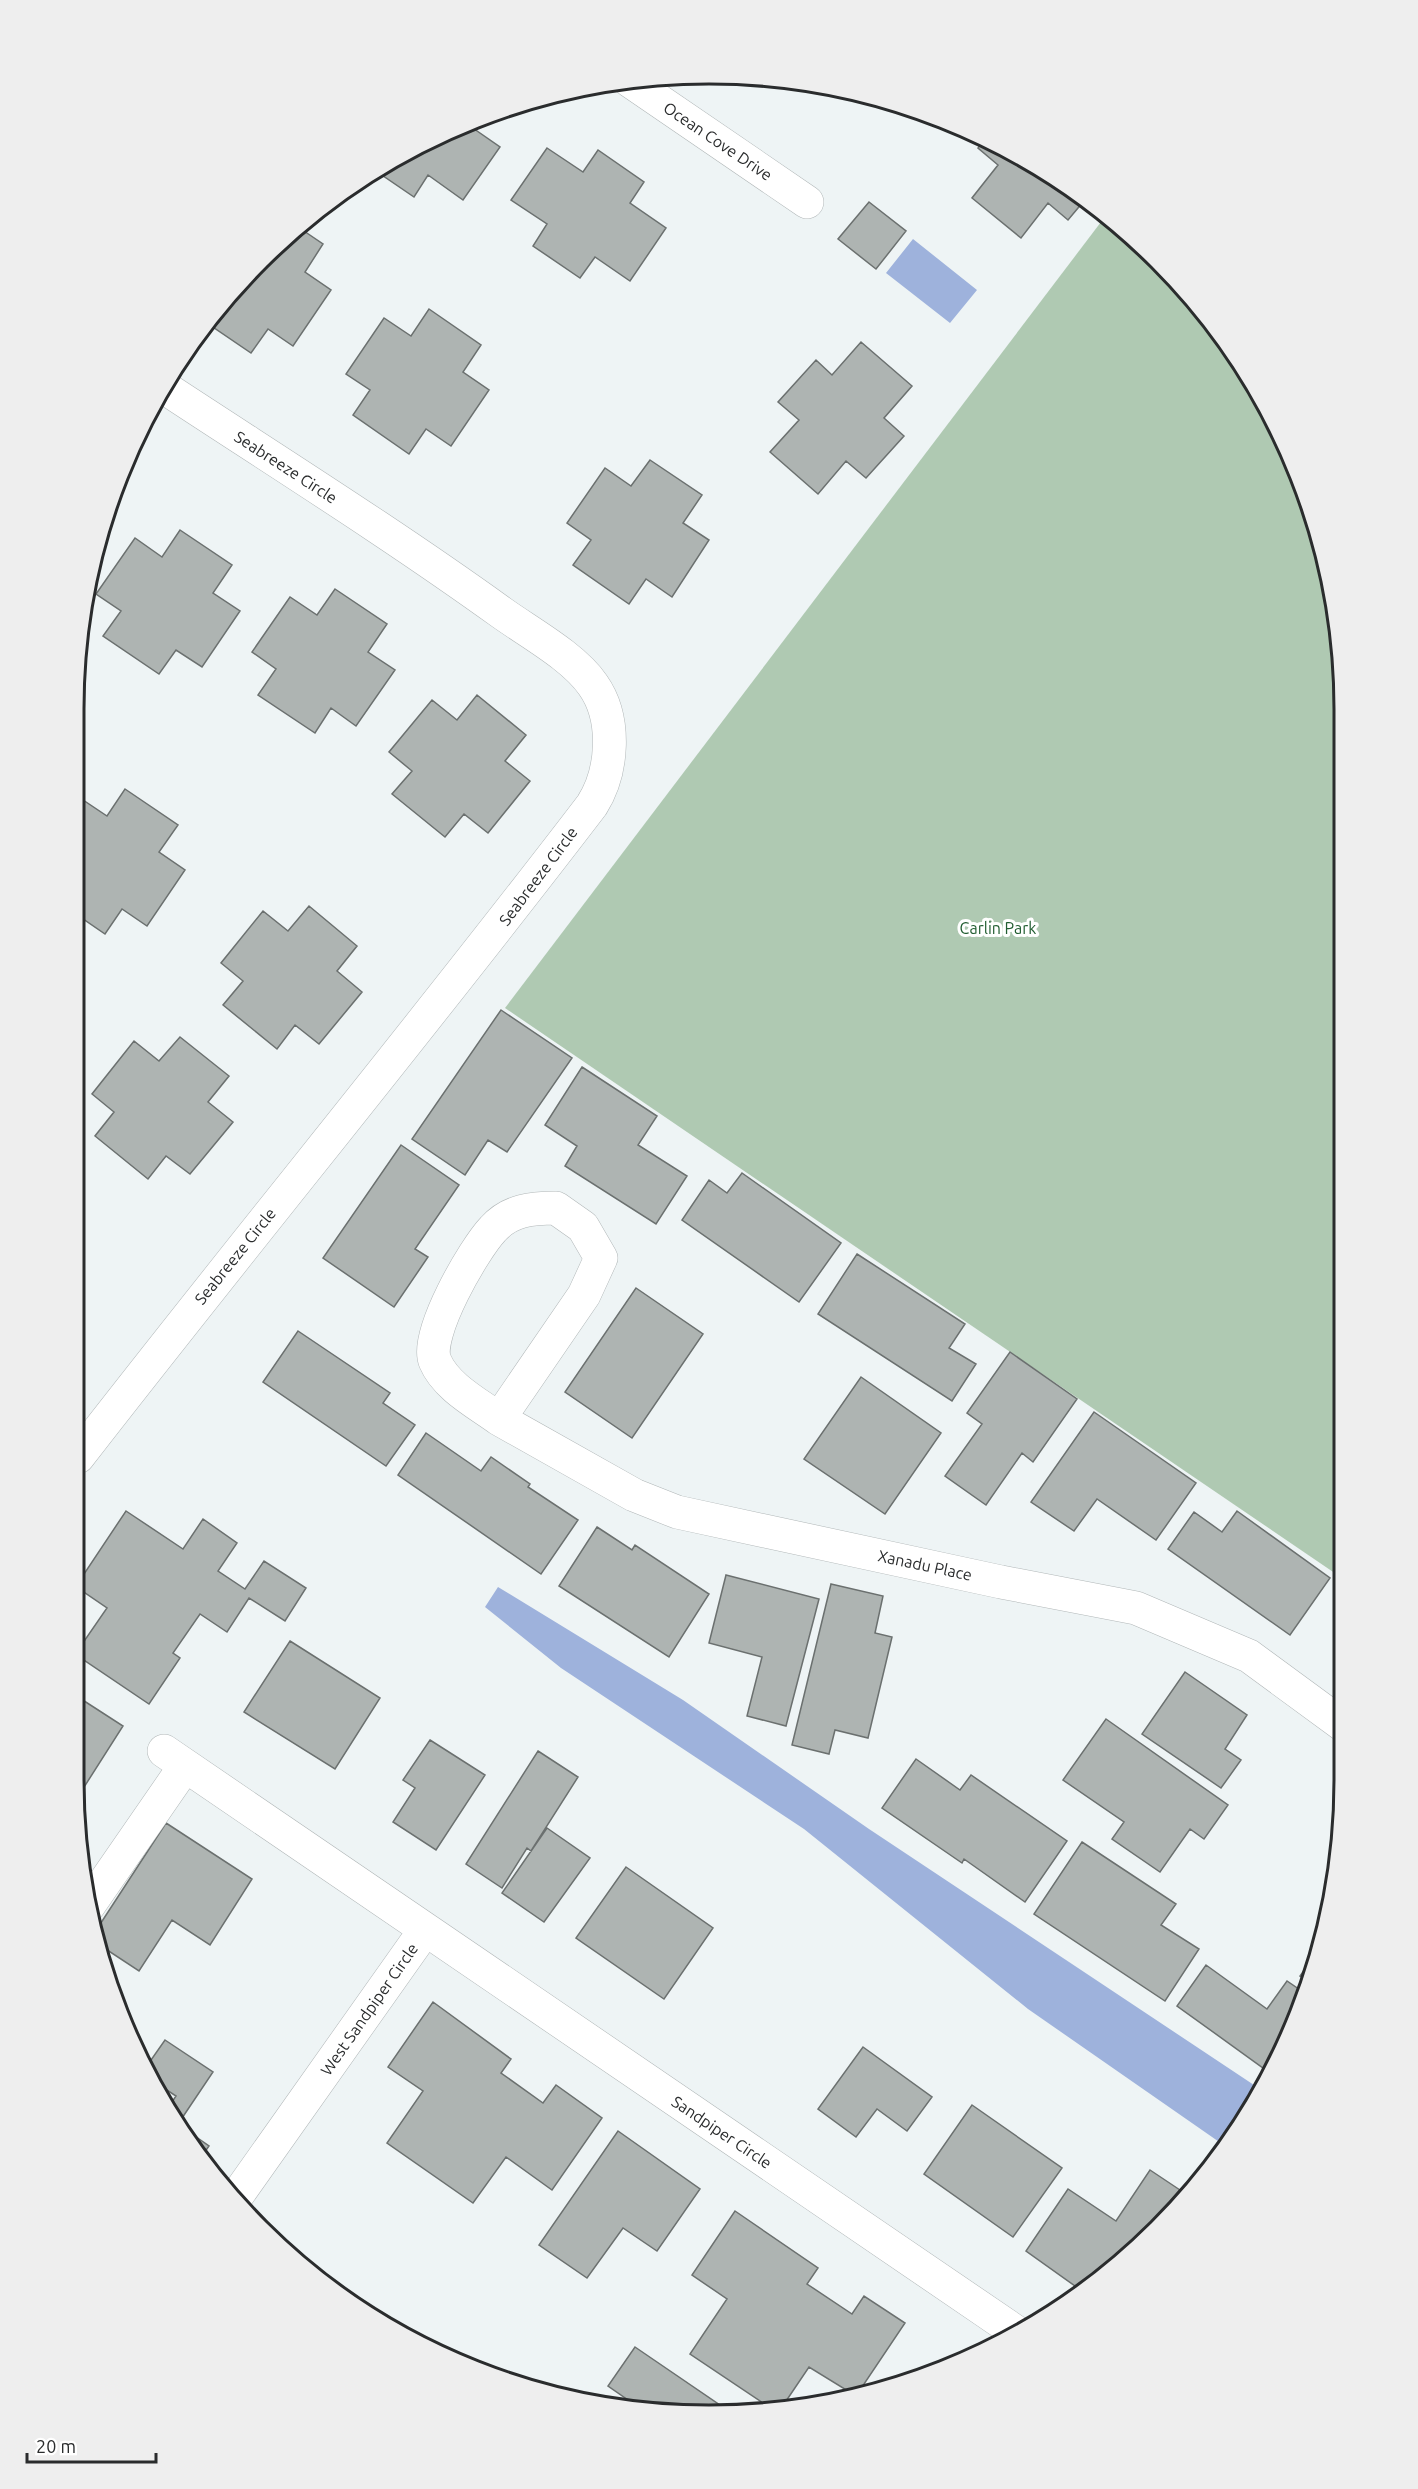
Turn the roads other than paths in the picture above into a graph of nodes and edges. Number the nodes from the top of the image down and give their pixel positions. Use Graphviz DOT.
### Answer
graph roads {
  1 [pos="640,88"];
  2 [pos="807,202"];
  3 [pos="171,392"];
  4 [pos="499,1419"];
  5 [pos="84,1449"];
  6 [pos="1334,1718"];
  7 [pos="95,1895"];
  8 [pos="425,1930"];
  9 [pos="239,2192"];
  10 [pos="1010,2328"];
  1 -- 2 [label="street, Ocean Cove Drive"];
  3 -- 5 [label="street, Seabreeze Circle"];
  4 -- 4 [label="street, Xanadu Place"];
  4 -- 6 [label="street, Xanadu Place"];
  7 -- 8 [label="street, West Sandpiper Circle"];
  8 -- 9 [label="street, West Sandpiper Circle"];
  8 -- 10 [label="street, Sandpiper Circle"];
}
